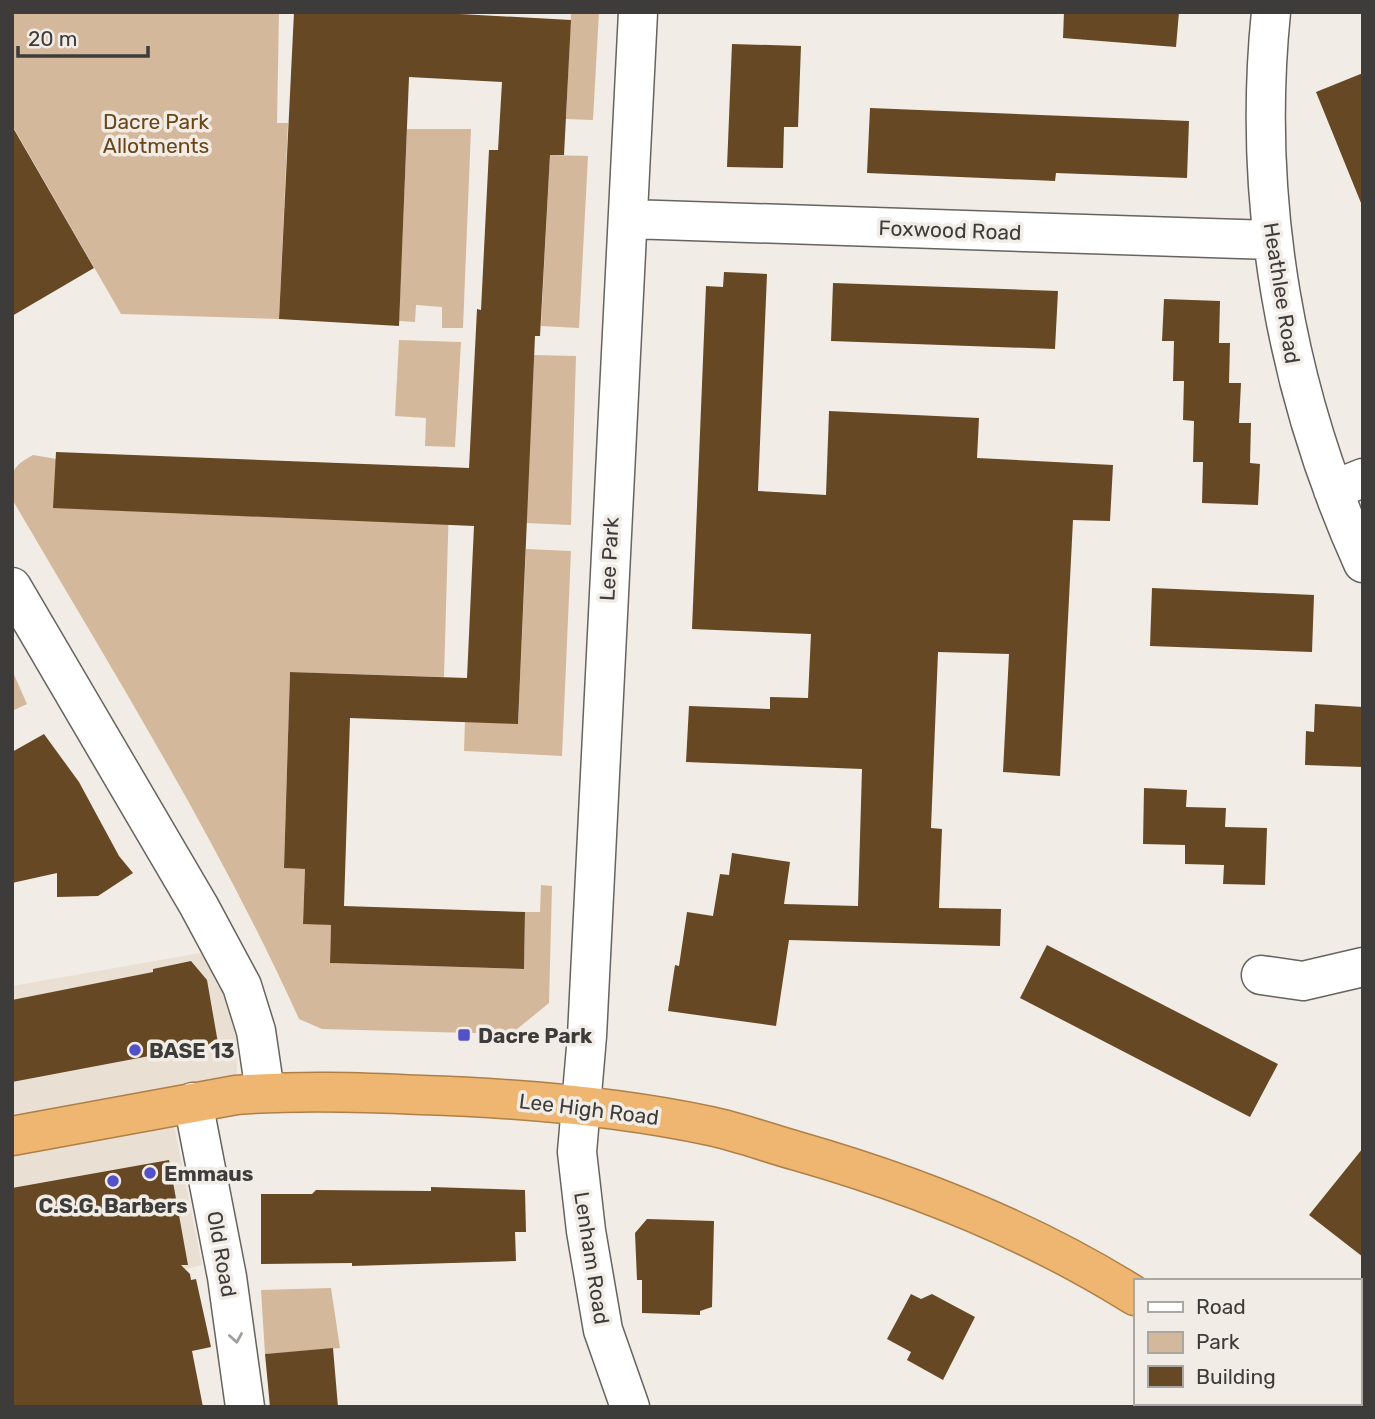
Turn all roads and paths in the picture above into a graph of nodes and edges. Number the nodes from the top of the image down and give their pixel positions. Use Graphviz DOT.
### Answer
graph roads {
  1 [pos="638,12"];
  2 [pos="1270,12"];
  3 [pos="628,219"];
  4 [pos="1271,240"];
  5 [pos="1348,484"];
  6 [pos="1363,562"];
  7 [pos="12,587"];
  8 [pos="1363,967"];
  9 [pos="1261,975"];
  10 [pos="265,1092"];
  11 [pos="193,1102"];
  12 [pos="580,1105"];
  13 [pos="12,1136"];
  14 [pos="1134,1295"];
  15 [pos="245,1407"];
  16 [pos="630,1407"];
  1 -- 3 [label="street, Lee Park"];
  2 -- 4 [label="street, Heathlee Road"];
  3 -- 4 [label="street, Foxwood Road"];
  3 -- 12 [label="street, Lee Park"];
  4 -- 5 [label="street, Heathlee Road"];
  5 -- 6 [label="street, Heathlee Road"];
  7 -- 10 [label="street"];
  8 -- 9 [label="street"];
  10 -- 11 [label="highway, Lee High Road"];
  10 -- 12 [label="highway, Lee High Road"];
  11 -- 13 [label="highway, Lee High Road"];
  11 -- 15 [label="street, Old Road, one-way"];
  12 -- 14 [label="highway, Lee High Road"];
  12 -- 16 [label="street, Lenham Road"];
}
